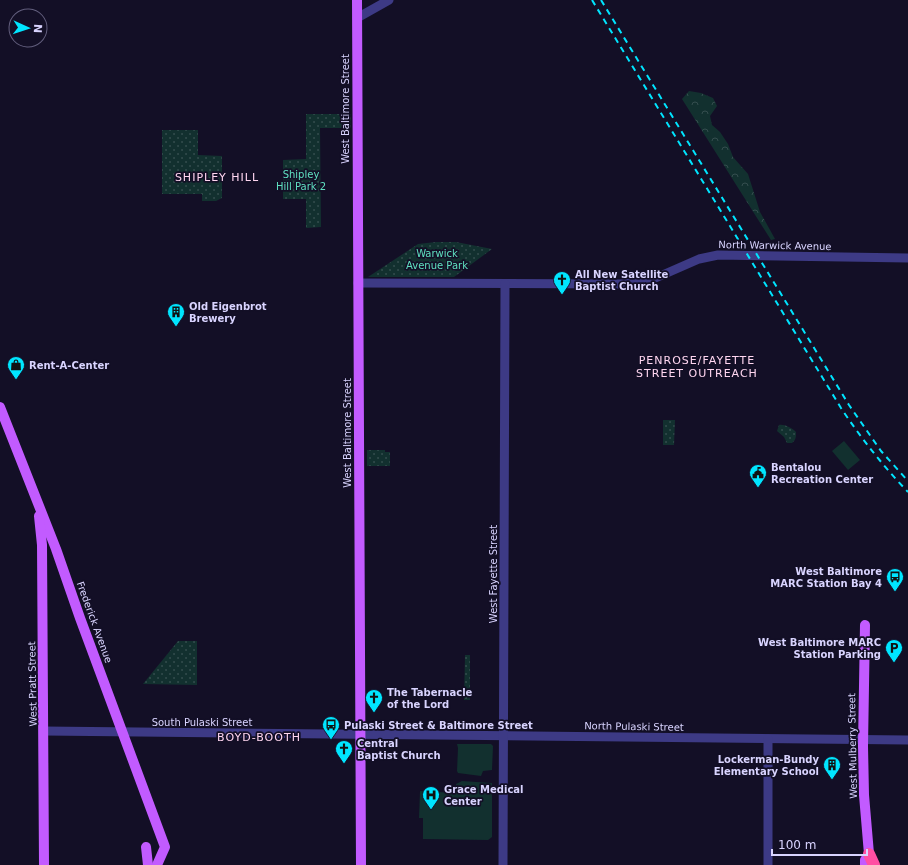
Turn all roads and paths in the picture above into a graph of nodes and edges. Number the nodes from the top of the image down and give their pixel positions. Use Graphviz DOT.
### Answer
graph roads {
  1 [pos="357,0"];
  2 [pos="389,0"];
  3 [pos="357,18"];
  4 [pos="908,258"];
  5 [pos="358,283"];
  6 [pos="505,284"];
  7 [pos="0,407"];
  8 [pos="37,503"];
  9 [pos="865,625"];
  10 [pos="44,731"];
  11 [pos="123,732"];
  12 [pos="360,734"];
  13 [pos="503,736"];
  14 [pos="768,738"];
  15 [pos="863,740"];
  16 [pos="908,740"];
  17 [pos="146,847"];
  18 [pos="869,854"];
  19 [pos="44,865"];
  20 [pos="148,865"];
  21 [pos="157,865"];
  22 [pos="361,865"];
  23 [pos="503,865"];
  24 [pos="768,865"];
  25 [pos="865,865"];
  26 [pos="874,865"];
  1 -- 3 [label="main road, West Baltimore Street"];
  2 -- 3 [label="street"];
  3 -- 5 [label="main road, West Baltimore Street"];
  4 -- 6 [label="street, North Warwick Avenue"];
  5 -- 6 [label="street, North Warwick Avenue"];
  5 -- 12 [label="main road, West Baltimore Street"];
  6 -- 13 [label="street, West Fayette Street"];
  7 -- 8 [label="main road, Frederick Avenue"];
  8 -- 10 [label="main road, West Pratt Street"];
  8 -- 11 [label="main road, Frederick Avenue"];
  9 -- 15 [label="main road, West Mulberry Street"];
  10 -- 11 [label="street, South Pulaski Street"];
  10 -- 19 [label="main road, West Pratt Street"];
  11 -- 12 [label="street, South Pulaski Street"];
  11 -- 21 [label="main road, Frederick Avenue"];
  12 -- 13 [label="street, North Pulaski Street"];
  12 -- 22 [label="main road, West Baltimore Street"];
  13 -- 14 [label="street, North Pulaski Street"];
  13 -- 23 [label="street, West Fayette Street"];
  14 -- 15 [label="street, North Pulaski Street"];
  14 -- 24 [label="street"];
  15 -- 16 [label="street, North Pulaski Street"];
  15 -- 18 [label="main road, West Mulberry Street"];
  17 -- 20 [label="main road"];
  18 -- 25 [label="main road, West Mulberry Street"];
  18 -- 26 [label="highway"];
}
